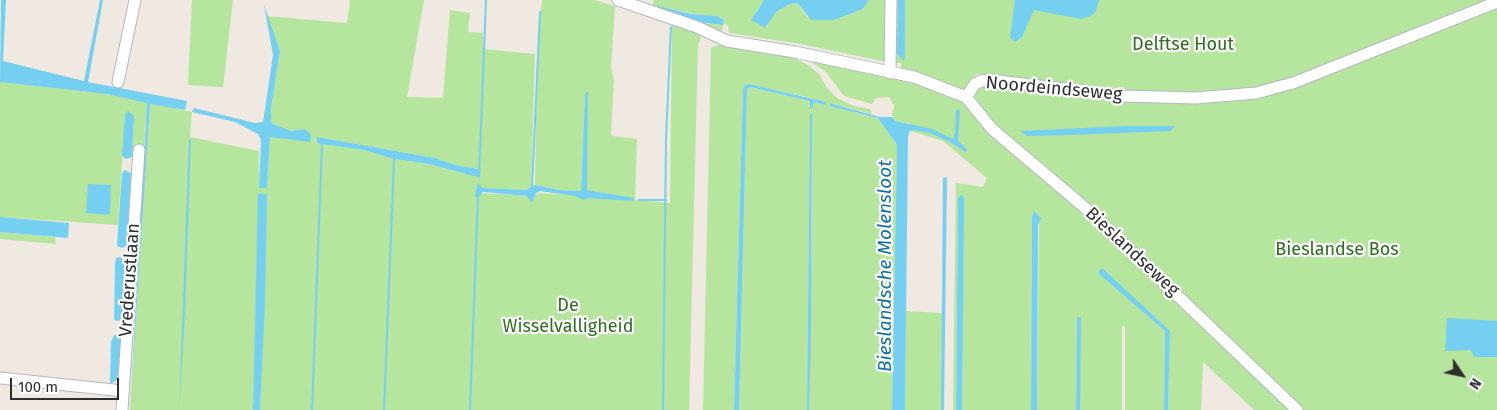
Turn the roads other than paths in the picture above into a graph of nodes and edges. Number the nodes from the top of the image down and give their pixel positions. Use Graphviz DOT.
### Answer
graph roads {
  1 [pos="135,0"];
  2 [pos="618,0"];
  3 [pos="891,0"];
  4 [pos="1497,2"];
  5 [pos="890,74"];
  6 [pos="118,82"];
  7 [pos="966,97"];
  8 [pos="139,150"];
  9 [pos="0,378"];
  10 [pos="123,392"];
  11 [pos="122,410"];
  12 [pos="1297,410"];
  1 -- 6 [label="street"];
  2 -- 5 [label="street, Noordeindseweg"];
  3 -- 5 [label="street"];
  4 -- 7 [label="street, Noordeindseweg"];
  5 -- 7 [label="street, Noordeindseweg"];
  7 -- 12 [label="street, Bieslandseweg"];
  8 -- 10 [label="street, Vrederustlaan"];
  9 -- 10 [label="street"];
  10 -- 11 [label="street, Vrederustlaan"];
}
